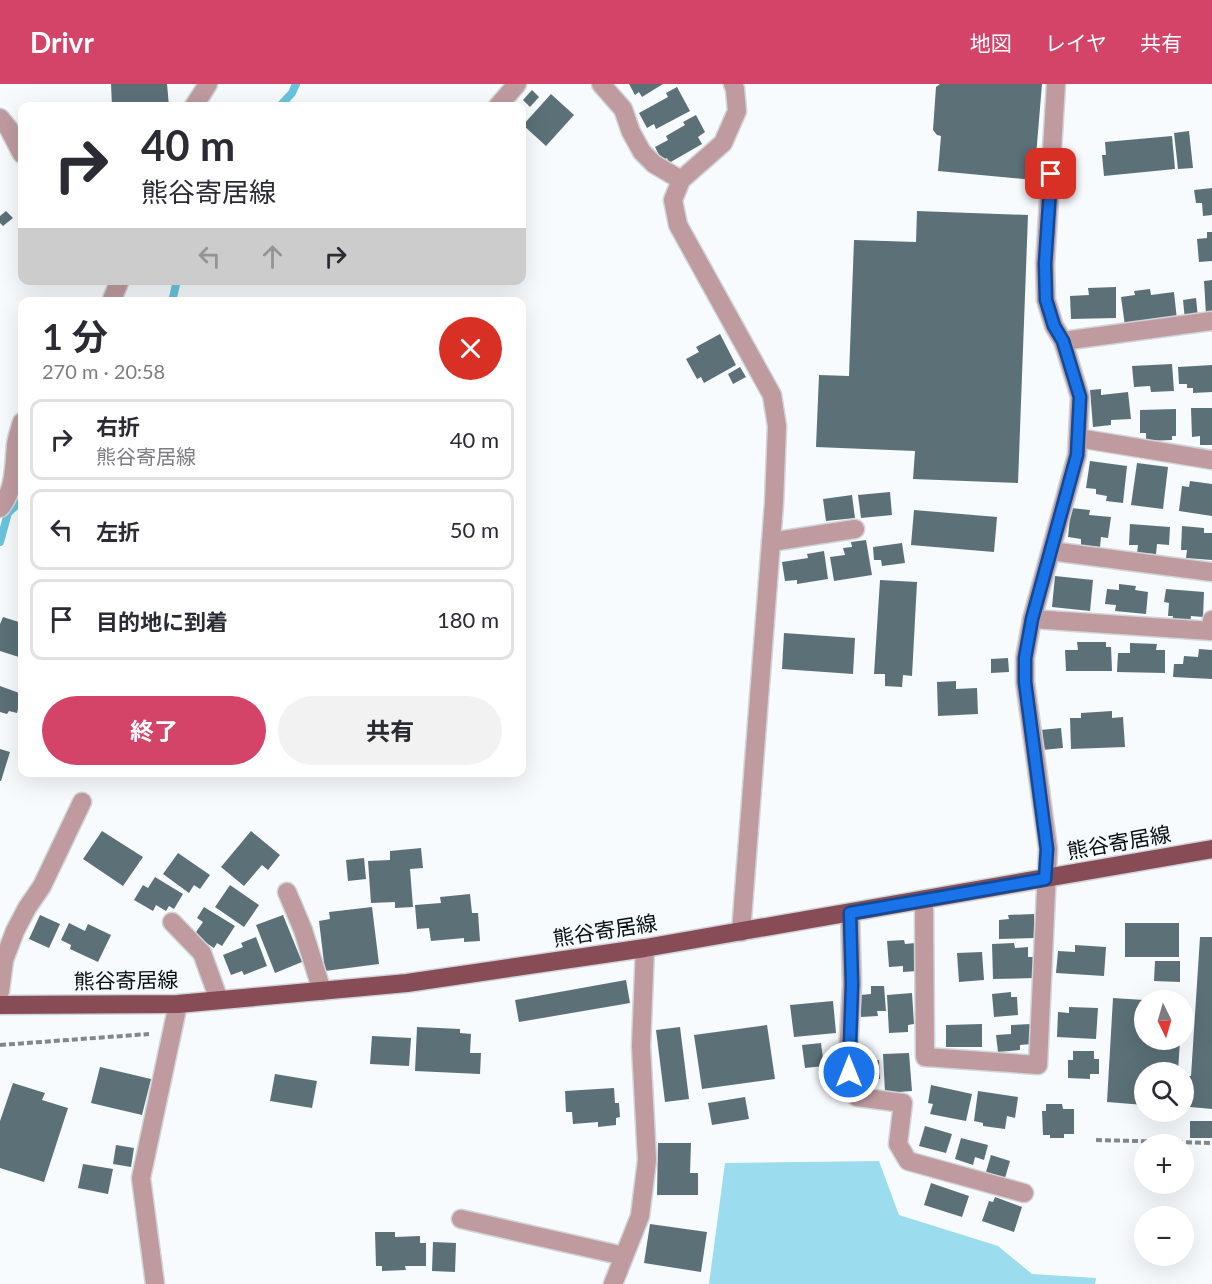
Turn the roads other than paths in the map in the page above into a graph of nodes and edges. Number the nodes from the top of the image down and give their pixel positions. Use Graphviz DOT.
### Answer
graph roads {
  1 [pos="208,84"];
  2 [pos="517,84"];
  3 [pos="601,84"];
  4 [pos="733,84"];
  5 [pos="1056,84"];
  6 [pos="197,102"];
  7 [pos="501,102"];
  8 [pos="0,118"];
  9 [pos="18,146"];
  10 [pos="681,180"];
  11 [pos="1212,321"];
  12 [pos="1063,341"];
  13 [pos="18,435"];
  14 [pos="1078,438"];
  15 [pos="1212,460"];
  16 [pos="0,508"];
  17 [pos="855,529"];
  18 [pos="771,542"];
  19 [pos="1051,551"];
  20 [pos="1212,572"];
  21 [pos="1032,619"];
  22 [pos="1212,620"];
  23 [pos="82,802"];
  24 [pos="1212,849"];
  25 [pos="1045,879"];
  26 [pos="287,892"];
  27 [pos="924,900"];
  28 [pos="850,913"];
  29 [pos="172,922"];
  30 [pos="741,932"];
  31 [pos="645,948"];
  32 [pos="0,991"];
  33 [pos="322,991"];
  34 [pos="219,1000"];
  35 [pos="178,1004"];
  36 [pos="0,1005"];
  37 [pos="1024,1193"];
  38 [pos="461,1219"];
  39 [pos="624,1256"];
  40 [pos="155,1284"];
  41 [pos="613,1284"];
  1 -- 6 [label="street"];
  2 -- 7 [label="street"];
  3 -- 10 [label="street"];
  4 -- 10 [label="street"];
  5 -- 12 [label="street"];
  8 -- 9 [label="street"];
  10 -- 18 [label="street"];
  11 -- 12 [label="street"];
  12 -- 14 [label="street"];
  13 -- 16 [label="street"];
  14 -- 15 [label="street"];
  14 -- 19 [label="street"];
  17 -- 18 [label="street"];
  18 -- 30 [label="street"];
  19 -- 20 [label="street"];
  19 -- 21 [label="street"];
  21 -- 22 [label="street"];
  21 -- 25 [label="street"];
  23 -- 32 [label="street"];
  24 -- 25 [label="main road, 熊谷寄居線"];
  25 -- 27 [label="main road, 熊谷寄居線"];
  25 -- 27 [label="street"];
  26 -- 33 [label="street"];
  27 -- 28 [label="main road, 熊谷寄居線"];
  28 -- 30 [label="main road, 熊谷寄居線"];
  28 -- 37 [label="street"];
  29 -- 34 [label="street"];
  30 -- 31 [label="main road, 熊谷寄居線"];
  31 -- 33 [label="main road, 熊谷寄居線"];
  31 -- 39 [label="street"];
  33 -- 34 [label="main road, 熊谷寄居線"];
  34 -- 35 [label="main road, 熊谷寄居線"];
  35 -- 36 [label="main road, 熊谷寄居線"];
  35 -- 40 [label="street"];
  38 -- 39 [label="street"];
  39 -- 41 [label="street"];
}
